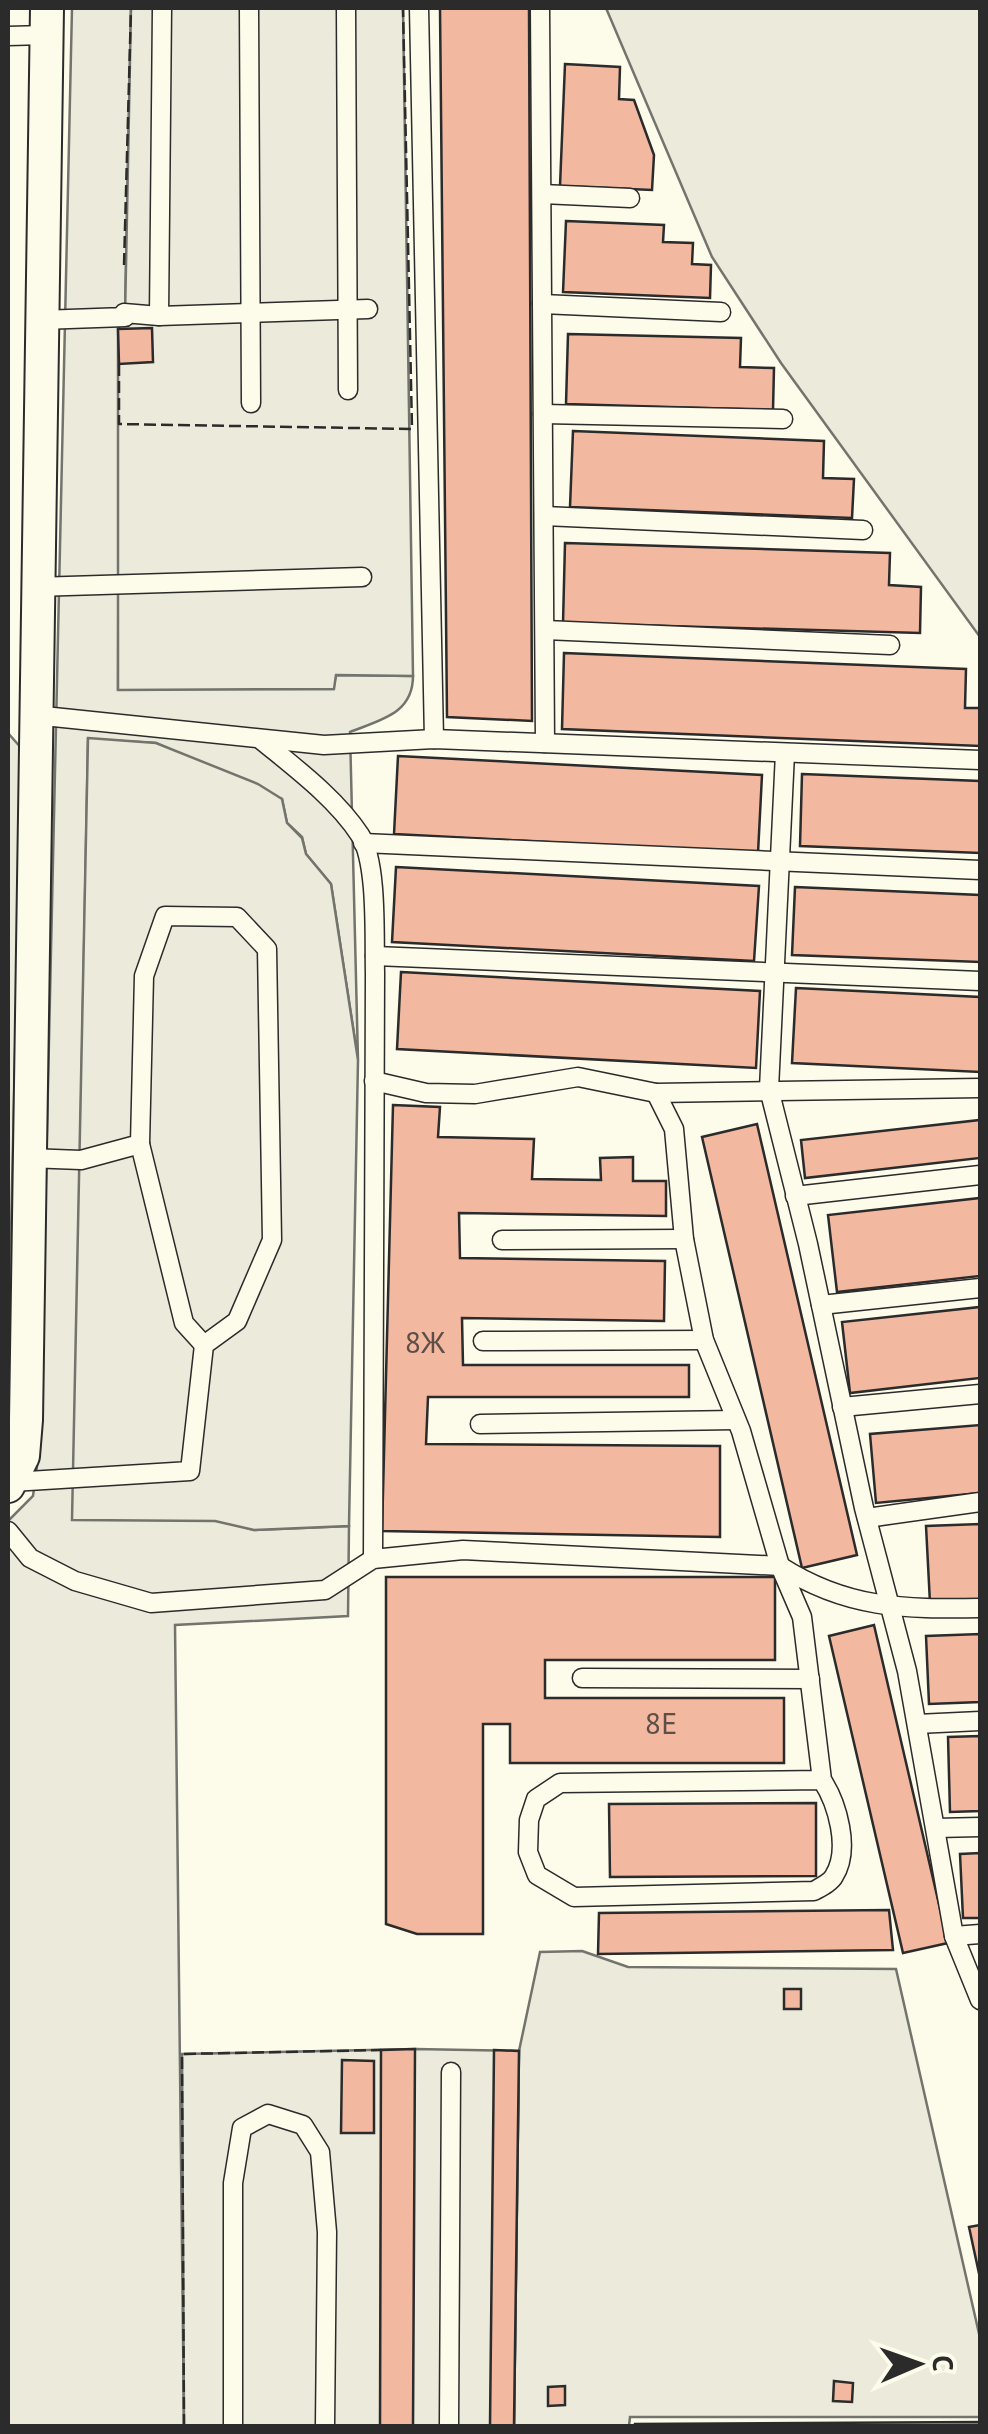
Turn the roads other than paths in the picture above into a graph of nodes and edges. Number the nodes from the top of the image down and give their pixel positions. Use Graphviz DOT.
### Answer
graph roads {
  1 [pos="162,8"];
  2 [pos="249,8"];
  3 [pos="346,8"];
  4 [pos="419,8"];
  5 [pos="540,8"];
  6 [pos="46,21"];
  7 [pos="8,36"];
  8 [pos="542,194"];
  9 [pos="630,198"];
  10 [pos="542,304"];
  11 [pos="348,309"];
  12 [pos="368,309"];
  13 [pos="721,312"];
  14 [pos="250,313"];
  15 [pos="159,316"];
  16 [pos="41,320"];
  17 [pos="348,390"];
  18 [pos="251,403"];
  19 [pos="543,414"];
  20 [pos="783,419"];
  21 [pos="544,516"];
  22 [pos="863,530"];
  23 [pos="362,577"];
  24 [pos="35,587"];
  25 [pos="544,630"];
  26 [pos="890,646"];
  27 [pos="21,715"];
  28 [pos="259,738"];
  29 [pos="434,739"];
  30 [pos="546,744"];
  31 [pos="785,752"];
  32 [pos="980,760"];
  33 [pos="363,843"];
  34 [pos="779,861"];
  35 [pos="980,870"];
  36 [pos="375,956"];
  37 [pos="774,972"];
  38 [pos="980,981"];
  39 [pos="374,1081"];
  40 [pos="980,1088"];
  41 [pos="769,1089"];
  42 [pos="656,1092"];
  43 [pos="140,1144"];
  44 [pos="28,1158"];
  45 [pos="980,1175"];
  46 [pos="795,1196"];
  47 [pos="684,1239"];
  48 [pos="502,1240"];
  49 [pos="980,1288"];
  50 [pos="821,1306"];
  51 [pos="704,1340"];
  52 [pos="484,1341"];
  53 [pos="204,1344"];
  54 [pos="980,1394"];
  55 [pos="842,1408"];
  56 [pos="736,1420"];
  57 [pos="480,1424"];
  58 [pos="10,1484"];
  59 [pos="980,1502"];
  60 [pos="866,1518"];
  61 [pos="8,1531"];
  62 [pos="373,1560"];
  63 [pos="780,1566"];
  64 [pos="980,1608"];
  65 [pos="890,1609"];
  66 [pos="582,1678"];
  67 [pos="810,1679"];
  68 [pos="980,1721"];
  69 [pos="917,1724"];
  70 [pos="822,1780"];
  71 [pos="980,1827"];
  72 [pos="936,1828"];
  73 [pos="980,1934"];
  74 [pos="954,1936"];
  75 [pos="980,2000"];
  76 [pos="451,2072"];
  77 [pos="233,2426"];
  78 [pos="325,2426"];
  79 [pos="449,2426"];
  1 -- 15 [label="lane"];
  2 -- 14 [label="lane"];
  3 -- 11 [label="lane"];
  4 -- 29 [label="lane"];
  5 -- 8 [label="lane"];
  6 -- 7 [label="lane"];
  6 -- 16 [label="street"];
  8 -- 9 [label="lane"];
  8 -- 10 [label="lane"];
  10 -- 13 [label="lane"];
  10 -- 19 [label="lane"];
  11 -- 12 [label="lane"];
  11 -- 14 [label="lane"];
  11 -- 17 [label="lane"];
  14 -- 15 [label="lane"];
  14 -- 18 [label="lane"];
  15 -- 16 [label="lane"];
  16 -- 24 [label="street"];
  19 -- 20 [label="lane"];
  19 -- 21 [label="lane"];
  21 -- 22 [label="lane"];
  21 -- 25 [label="lane"];
  23 -- 24 [label="lane"];
  24 -- 27 [label="street"];
  25 -- 26 [label="lane"];
  25 -- 30 [label="lane"];
  27 -- 28 [label="lane"];
  27 -- 44 [label="street"];
  28 -- 29 [label="lane"];
  28 -- 33 [label="lane"];
  29 -- 30 [label="lane"];
  30 -- 31 [label="lane"];
  31 -- 32 [label="lane"];
  31 -- 34 [label="lane"];
  33 -- 34 [label="lane"];
  33 -- 36 [label="lane"];
  34 -- 35 [label="lane"];
  34 -- 37 [label="lane"];
  36 -- 37 [label="lane"];
  36 -- 39 [label="lane"];
  37 -- 38 [label="lane"];
  37 -- 41 [label="lane"];
  39 -- 42 [label="lane"];
  39 -- 62 [label="lane"];
  40 -- 41 [label="lane"];
  41 -- 42 [label="lane"];
  41 -- 46 [label="lane"];
  42 -- 47 [label="lane"];
  43 -- 44 [label="lane"];
  43 -- 53 [label="lane"];
  43 -- 53 [label="lane"];
  44 -- 58 [label="street"];
  45 -- 46 [label="lane"];
  46 -- 50 [label="lane"];
  47 -- 48 [label="lane"];
  47 -- 51 [label="lane"];
  49 -- 50 [label="lane"];
  50 -- 55 [label="lane"];
  51 -- 52 [label="lane"];
  51 -- 56 [label="lane"];
  53 -- 58 [label="lane"];
  54 -- 55 [label="lane"];
  55 -- 60 [label="lane"];
  56 -- 57 [label="lane"];
  56 -- 63 [label="lane"];
  59 -- 60 [label="lane"];
  60 -- 65 [label="lane"];
  61 -- 62 [label="lane"];
  62 -- 63 [label="lane"];
  63 -- 65 [label="lane"];
  63 -- 67 [label="lane"];
  64 -- 65 [label="lane"];
  65 -- 69 [label="lane"];
  66 -- 67 [label="lane"];
  67 -- 70 [label="lane"];
  68 -- 69 [label="lane"];
  69 -- 72 [label="lane"];
  70 -- 70 [label="lane"];
  71 -- 72 [label="lane"];
  72 -- 74 [label="lane"];
  73 -- 74 [label="lane"];
  74 -- 75 [label="lane"];
  76 -- 79 [label="lane"];
  77 -- 78 [label="lane"];
}
